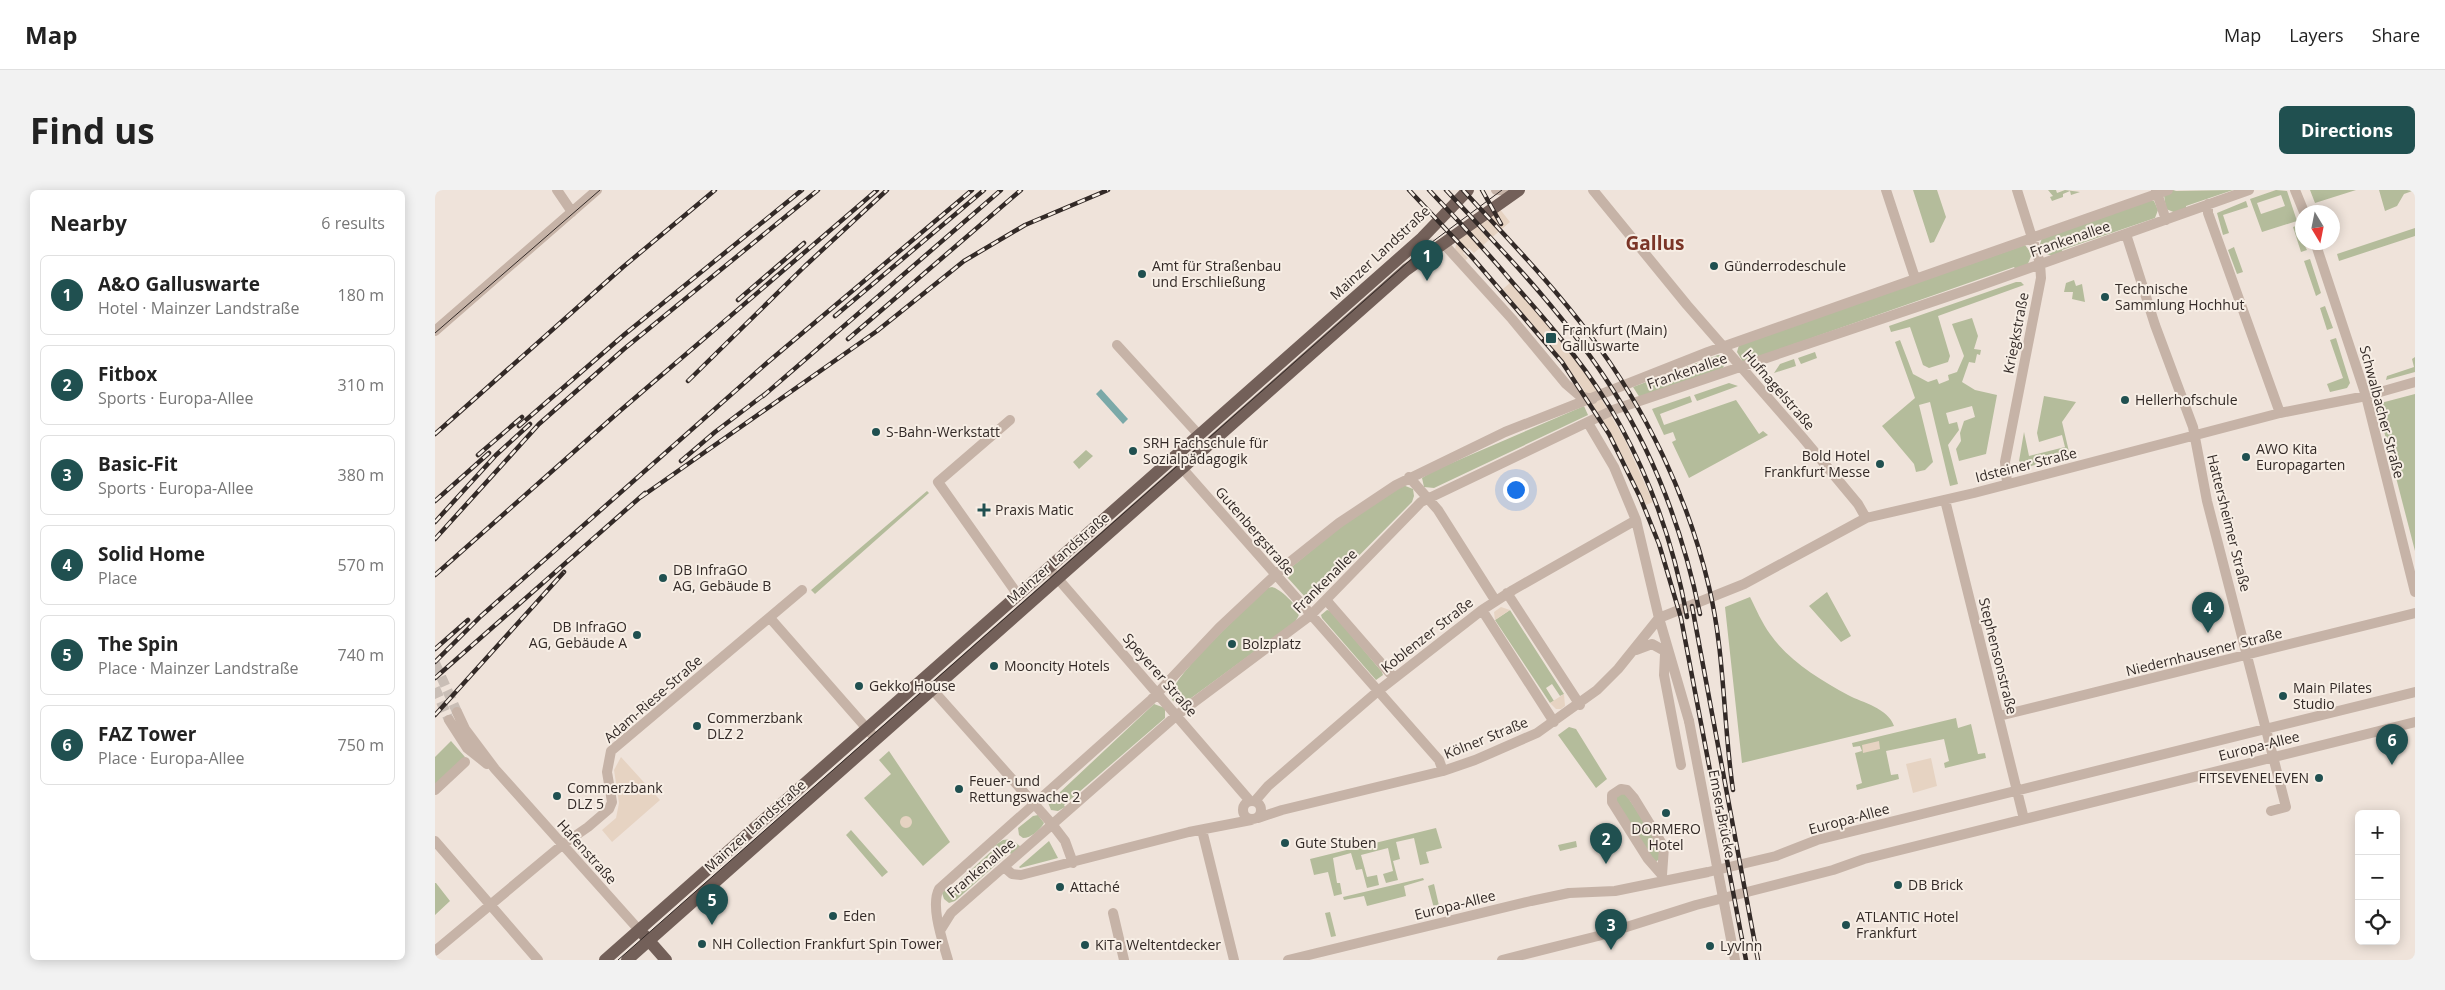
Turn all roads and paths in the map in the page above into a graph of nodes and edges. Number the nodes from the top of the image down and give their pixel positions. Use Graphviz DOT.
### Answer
graph roads {
  1 [pos="557,190"];
  2 [pos="597,190"];
  3 [pos="1468,190"];
  4 [pos="1496,190"];
  5 [pos="1519,190"];
  6 [pos="1593,190"];
  7 [pos="1886,190"];
  8 [pos="2017,190"];
  9 [pos="2168,190"];
  10 [pos="2249,190"];
  11 [pos="2295,190"];
  12 [pos="2156,192"];
  13 [pos="2209,204"];
  14 [pos="2301,205"];
  15 [pos="572,212"];
  16 [pos="2166,220"];
  17 [pos="2126,234"];
  18 [pos="2032,237"];
  19 [pos="1443,243"];
  20 [pos="2318,250"];
  21 [pos="2040,263"];
  22 [pos="1915,278"];
  23 [pos="435,331"];
  24 [pos="1117,345"];
  25 [pos="1723,347"];
  26 [pos="1296,349"];
  27 [pos="1305,359"];
  28 [pos="1740,367"];
  29 [pos="2415,382"];
  30 [pos="2366,396"];
  31 [pos="1594,399"];
  32 [pos="2280,413"];
  33 [pos="1010,420"];
  34 [pos="1588,423"];
  35 [pos="1199,435"];
  36 [pos="2195,436"];
  37 [pos="1182,468"];
  38 [pos="1409,477"];
  39 [pos="2007,483"];
  40 [pos="1429,498"];
  41 [pos="1945,500"];
  42 [pos="1865,518"];
  43 [pos="1636,520"];
  44 [pos="1049,568"];
  45 [pos="1275,575"];
  46 [pos="1058,578"];
  47 [pos="802,590"];
  48 [pos="2415,592"];
  49 [pos="1507,593"];
  50 [pos="1017,595"];
  51 [pos="1495,600"];
  52 [pos="1327,601"];
  53 [pos="1482,610"];
  54 [pos="2415,613"];
  55 [pos="1311,615"];
  56 [pos="770,618"];
  57 [pos="1659,618"];
  58 [pos="1632,652"];
  59 [pos="1664,652"];
  60 [pos="2248,655"];
  61 [pos="1676,675"];
  62 [pos="1394,678"];
  63 [pos="923,679"];
  64 [pos="932,689"];
  65 [pos="1378,691"];
  66 [pos="2415,692"];
  67 [pos="1158,693"];
  68 [pos="1580,705"];
  69 [pos="457,712"];
  70 [pos="1177,715"];
  71 [pos="1999,716"];
  72 [pos="449,720"];
  73 [pos="1554,722"];
  74 [pos="2415,722"];
  75 [pos="867,728"];
  76 [pos="2267,728"];
  77 [pos="876,739"];
  78 [pos="2274,756"];
  79 [pos="465,762"];
  80 [pos="1681,765"];
  81 [pos="495,769"];
  82 [pos="1443,771"];
  83 [pos="435,790"];
  84 [pos="2018,790"];
  85 [pos="1255,802"];
  86 [pos="1034,803"];
  87 [pos="1282,810"];
  88 [pos="2271,811"];
  89 [pos="2024,818"];
  90 [pos="1255,819"];
  91 [pos="1053,824"];
  92 [pos="1202,830"];
  93 [pos="435,841"];
  94 [pos="562,845"];
  95 [pos="1073,863"];
  96 [pos="1004,867"];
  97 [pos="1663,878"];
  98 [pos="936,900"];
  99 [pos="491,905"];
  100 [pos="957,908"];
  101 [pos="1113,913"];
  102 [pos="941,929"];
  103 [pos="639,930"];
  104 [pos="648,940"];
  105 [pos="435,950"];
  106 [pos="539,960"];
  107 [pos="605,960"];
  108 [pos="627,960"];
  109 [pos="666,960"];
  110 [pos="948,960"];
  111 [pos="1125,960"];
  112 [pos="1234,960"];
  113 [pos="1288,960"];
  114 [pos="1502,960"];
  115 [pos="1735,960"];
  1 -- 15 [label="street"];
  2 -- 15 [label="street"];
  3 -- 26 [label="main road, Mainzer Landstraße"];
  4 -- 5 [label="street"];
  5 -- 19 [label="main road, Mainzer Landstraße"];
  6 -- 25 [label="street, Hufnagelstraße"];
  7 -- 22 [label="street"];
  8 -- 18 [label="street, Kriegkstraße"];
  9 -- 12 [label="street, Frankenallee"];
  10 -- 13 [label="street, Frankenallee"];
  11 -- 14 [label="street"];
  12 -- 16 [label="street"];
  12 -- 18 [label="street, Frankenallee"];
  13 -- 16 [label="street, Frankenallee"];
  13 -- 32 [label="street"];
  15 -- 23 [label="street"];
  16 -- 17 [label="street, Frankenallee"];
  17 -- 21 [label="street, Frankenallee"];
  17 -- 36 [label="street, Hattersheimer Straße"];
  18 -- 21 [label="street, Kriegkstraße"];
  18 -- 22 [label="street, Frankenallee"];
  19 -- 27 [label="main road, Mainzer Landstraße"];
  19 -- 31 [label="street"];
  20 -- 30 [label="street, Schwalbacher Straße"];
  21 -- 28 [label="street, Frankenallee"];
  21 -- 39 [label="street, Kriegkstraße"];
  22 -- 25 [label="street, Frankenallee"];
  24 -- 35 [label="street"];
  25 -- 28 [label="street, Hufnagelstraße"];
  25 -- 31 [label="street, Frankenallee"];
  26 -- 27 [label="street"];
  26 -- 35 [label="main road, Mainzer Landstraße"];
  27 -- 37 [label="main road, Mainzer Landstraße"];
  28 -- 34 [label="street, Frankenallee"];
  28 -- 42 [label="street, Hufnagelstraße"];
  29 -- 30 [label="street, Idsteiner Straße"];
  30 -- 32 [label="street, Idsteiner Straße"];
  30 -- 48 [label="street, Schwalbacher Straße"];
  31 -- 38 [label="street, Frankenallee"];
  32 -- 36 [label="street, Idsteiner Straße"];
  33 -- 50 [label="street"];
  34 -- 40 [label="street, Frankenallee"];
  34 -- 43 [label="street"];
  35 -- 44 [label="main road, Mainzer Landstraße"];
  36 -- 39 [label="street, Idsteiner Straße"];
  36 -- 60 [label="street, Hattersheimer Straße"];
  37 -- 45 [label="street, Gutenbergstraße"];
  37 -- 46 [label="main road, Mainzer Landstraße"];
  38 -- 40 [label="street"];
  38 -- 45 [label="street, Frankenallee"];
  39 -- 41 [label="street, Idsteiner Straße"];
  40 -- 51 [label="street"];
  40 -- 52 [label="street, Frankenallee"];
  41 -- 42 [label="street, Idsteiner Straße"];
  41 -- 71 [label="street, Stephensonstraße"];
  42 -- 57 [label="street, Idsteiner Straße"];
  43 -- 49 [label="street, Koblenzer Straße"];
  43 -- 57 [label="street"];
  44 -- 46 [label="street, Speyerer Straße"];
  44 -- 50 [label="main road, Mainzer Landstraße"];
  45 -- 55 [label="street, Gutenbergstraße"];
  45 -- 67 [label="street, Frankenallee"];
  46 -- 64 [label="main road, Mainzer Landstraße"];
  46 -- 67 [label="street, Speyerer Straße"];
  47 -- 56 [label="street, Adam-Riese-Straße"];
  49 -- 51 [label="street, Koblenzer Straße"];
  49 -- 68 [label="street"];
  50 -- 63 [label="main road, Mainzer Landstraße"];
  51 -- 53 [label="street, Koblenzer Straße"];
  52 -- 55 [label="street, Frankenallee"];
  52 -- 62 [label="street"];
  53 -- 62 [label="street, Koblenzer Straße"];
  53 -- 73 [label="street"];
  54 -- 60 [label="street, Niedernhausener Straße"];
  55 -- 65 [label="street, Gutenbergstraße"];
  55 -- 70 [label="street, Frankenallee"];
  56 -- 75 [label="street"];
  56 -- 94 [label="street, Adam-Riese-Straße"];
  57 -- 58 [label="street, Kölner Straße"];
  57 -- 59 [label="street, Emser Brücke"];
  57 -- 61 [label="street, Emser Brücke"];
  58 -- 59 [label="street"];
  58 -- 68 [label="street, Kölner Straße"];
  59 -- 61 [label="street, Emser Brücke"];
  59 -- 80 [label="street"];
  60 -- 71 [label="street, Niedernhausener Straße"];
  60 -- 76 [label="street, Hattersheimer Straße"];
  61 -- 115 [label="street, Emser Brücke, bridge"];
  62 -- 65 [label="street, Koblenzer Straße"];
  63 -- 64 [label="street"];
  63 -- 75 [label="main road, Mainzer Landstraße"];
  64 -- 77 [label="main road, Mainzer Landstraße"];
  64 -- 86 [label="street"];
  65 -- 82 [label="street, Gutenbergstraße"];
  65 -- 85 [label="street, Koblenzer Straße"];
  66 -- 76 [label="street, Europa-Allee"];
  67 -- 70 [label="street, Speyerer Straße"];
  67 -- 86 [label="street, Frankenallee"];
  68 -- 73 [label="street, Kölner Straße"];
  69 -- 81 [label="street, Hafenstraße"];
  70 -- 85 [label="street, Speyerer Straße"];
  70 -- 91 [label="street, Frankenallee"];
  71 -- 84 [label="street, Stephensonstraße"];
  72 -- 81 [label="street, Hafenstraße"];
  73 -- 82 [label="street, Kölner Straße"];
  74 -- 78 [label="street, Europa-Allee"];
  75 -- 77 [label="street"];
  75 -- 103 [label="main road, Mainzer Landstraße"];
  76 -- 78 [label="street, Hattersheimer Straße"];
  76 -- 84 [label="street, Europa-Allee"];
  77 -- 104 [label="main road, Mainzer Landstraße"];
  78 -- 88 [label="street, Hattersheimer Straße"];
  78 -- 89 [label="street, Europa-Allee"];
  79 -- 83 [label="street"];
  81 -- 94 [label="street, Hafenstraße"];
  82 -- 87 [label="street, Kölner Straße"];
  84 -- 89 [label="street, Stephensonstraße"];
  84 -- 97 [label="street, Europa-Allee"];
  85 -- 87 [label="street, Kölner Straße"];
  85 -- 90 [label="street"];
  85 -- 90 [label="street"];
  86 -- 91 [label="street"];
  86 -- 98 [label="street, Frankenallee"];
  87 -- 90 [label="street, Kölner Straße"];
  89 -- 114 [label="street, Europa-Allee"];
  90 -- 92 [label="street, Kölner Straße"];
  91 -- 95 [label="street"];
  91 -- 96 [label="street, Frankenallee"];
  92 -- 95 [label="street, Kölner Straße"];
  92 -- 112 [label="street"];
  93 -- 99 [label="street"];
  94 -- 99 [label="street"];
  94 -- 103 [label="street, Hafenstraße"];
  95 -- 96 [label="street, Kölner Straße"];
  96 -- 100 [label="street, Frankenallee"];
  97 -- 97 [label="street"];
  97 -- 113 [label="street, Europa-Allee"];
  98 -- 100 [label="street, Frankenallee"];
  98 -- 102 [label="street"];
  99 -- 105 [label="street"];
  99 -- 106 [label="street"];
  100 -- 102 [label="street"];
  101 -- 111 [label="street"];
  102 -- 110 [label="street"];
  103 -- 104 [label="main road"];
  103 -- 107 [label="main road, Mainzer Landstraße"];
  104 -- 108 [label="main road, Mainzer Landstraße"];
  104 -- 109 [label="main road"];
}
